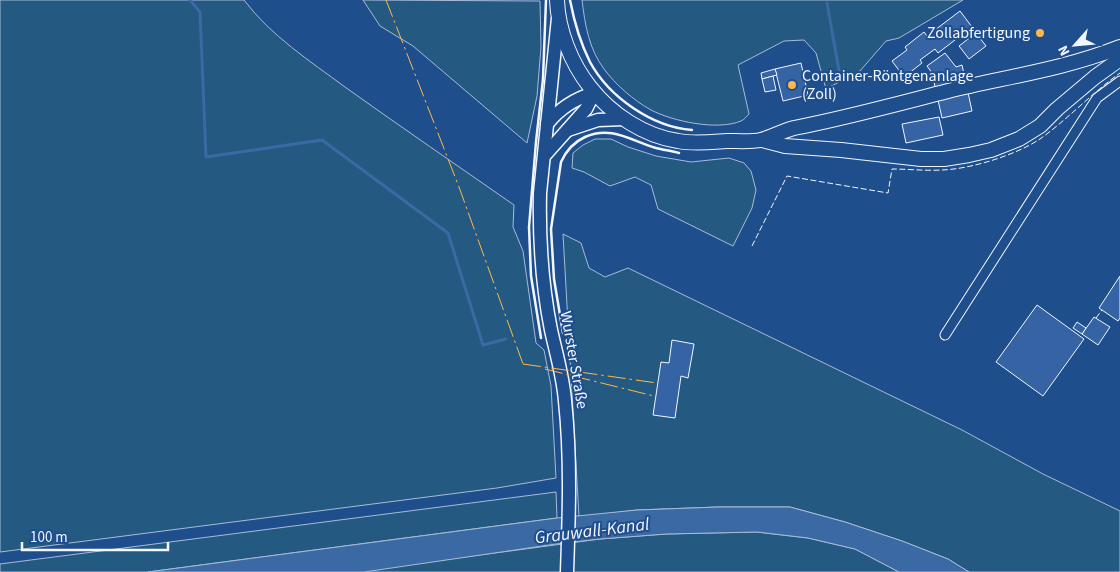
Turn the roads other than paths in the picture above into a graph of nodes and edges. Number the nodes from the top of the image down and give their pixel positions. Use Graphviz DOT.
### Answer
graph roads {
  1 [pos="557,0"];
  2 [pos="558,16"];
  3 [pos="1120,47"];
  4 [pos="1120,59"];
  5 [pos="1120,81"];
  6 [pos="594,93"];
  7 [pos="624,119"];
  8 [pos="547,124"];
  9 [pos="568,130"];
  10 [pos="762,140"];
  11 [pos="545,155"];
  12 [pos="945,335"];
  13 [pos="567,567"];
  1 -- 2 [label="main road, Wurster Straße"];
  2 -- 6 [label="main road, Wurster Straße"];
  2 -- 8 [label="main road, Wurster Straße"];
  3 -- 10 [label="main road"];
  4 -- 10 [label="main road"];
  5 -- 12 [label="street"];
  6 -- 7 [label="main road, Wurster Straße"];
  6 -- 8 [label="main road"];
  6 -- 9 [label="main road"];
  7 -- 9 [label="main road"];
  7 -- 10 [label="main road, Wurster Straße"];
  8 -- 11 [label="main road, Wurster Straße"];
  9 -- 11 [label="main road"];
  11 -- 13 [label="main road, Wurster Straße"];
}
